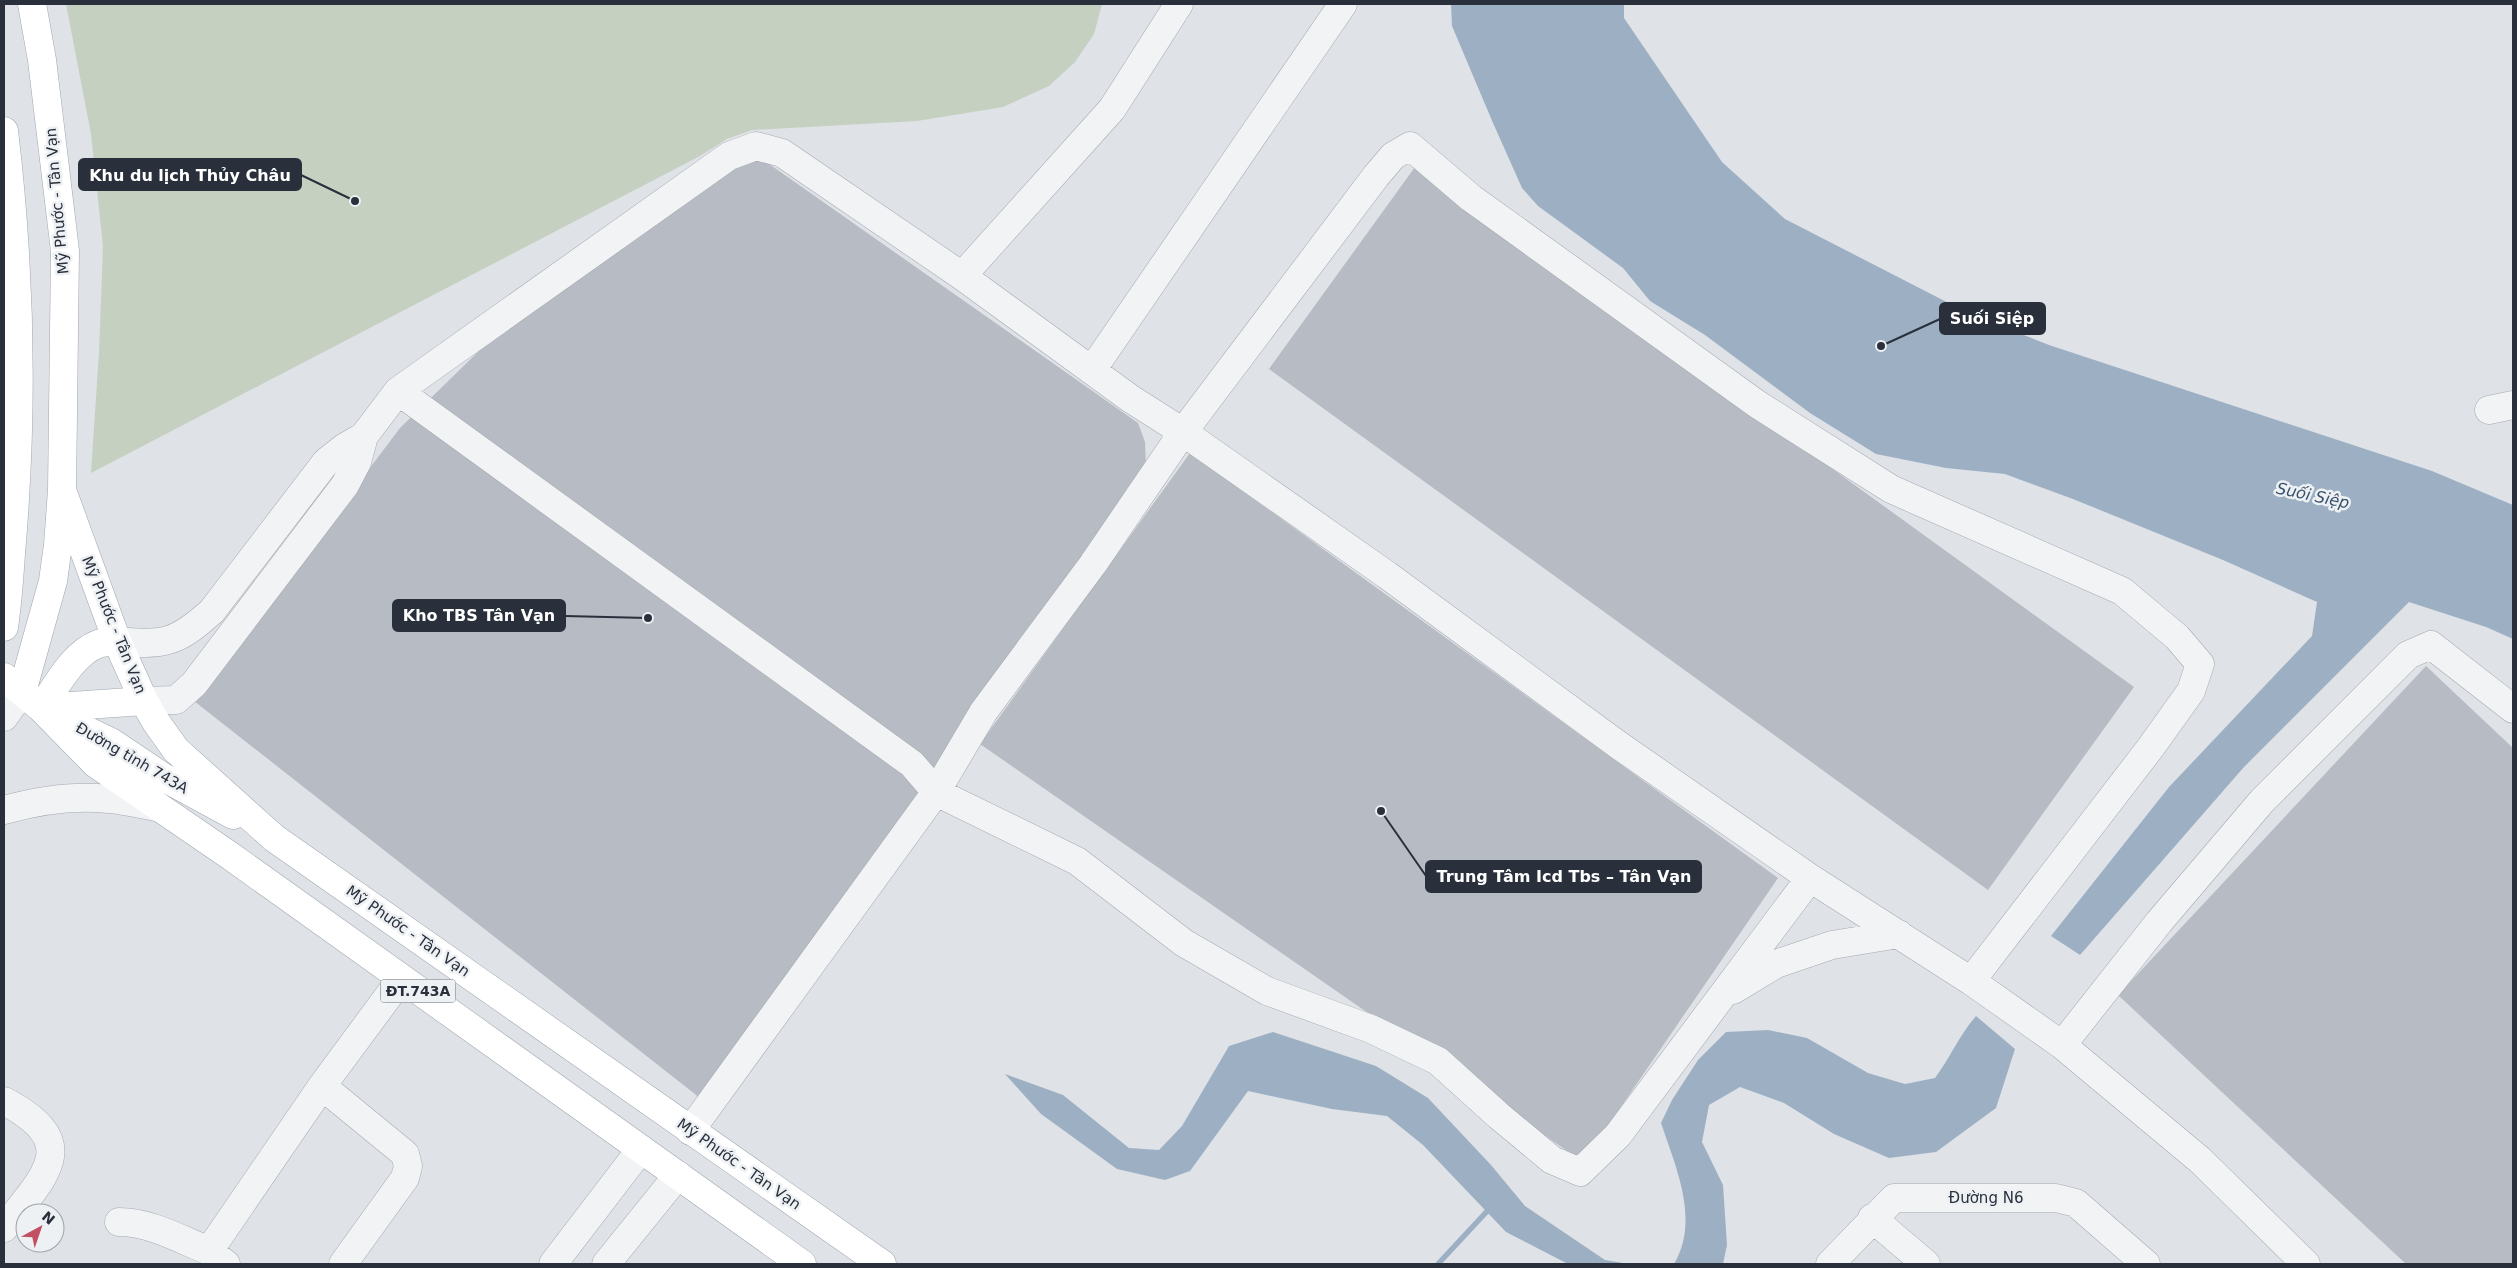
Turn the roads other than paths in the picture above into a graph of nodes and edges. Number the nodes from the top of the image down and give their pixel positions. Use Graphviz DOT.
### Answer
graph roads {
  1 [pos="32,4"];
  2 [pos="1179,4"];
  3 [pos="1343,4"];
  4 [pos="4,131"];
  5 [pos="962,276"];
  6 [pos="1092,370"];
  7 [pos="398,391"];
  8 [pos="1183,432"];
  9 [pos="364,436"];
  10 [pos="10,490"];
  11 [pos="62,490"];
  12 [pos="4,627"];
  13 [pos="117,641"];
  14 [pos="22,692"];
  15 [pos="144,702"];
  16 [pos="2513,709"];
  17 [pos="4,717"];
  18 [pos="936,792"];
  19 [pos="156,807"];
  20 [pos="4,810"];
  21 [pos="274,838"];
  22 [pos="1810,878"];
  23 [pos="1899,934"];
  24 [pos="401,979"];
  25 [pos="1971,981"];
  26 [pos="1721,997"];
  27 [pos="2062,1045"];
  28 [pos="322,1086"];
  29 [pos="4,1101"];
  30 [pos="690,1131"];
  31 [pos="641,1149"];
  32 [pos="678,1175"];
  33 [pos="1872,1218"];
  34 [pos="119,1222"];
  35 [pos="4,1228"];
  36 [pos="218,1257"];
  37 [pos="343,1264"];
  38 [pos="553,1264"];
  39 [pos="606,1264"];
  40 [pos="802,1264"];
  41 [pos="882,1264"];
  42 [pos="1830,1264"];
  43 [pos="1926,1264"];
  44 [pos="2146,1264"];
  45 [pos="2306,1264"];
  1 -- 11 [label="main road, Mỹ Phước - Tân Vạn"];
  2 -- 5 [label="street"];
  3 -- 6 [label="street"];
  4 -- 10 [label="main road"];
  5 -- 6 [label="street"];
  5 -- 7 [label="street"];
  6 -- 8 [label="street"];
  7 -- 9 [label="street"];
  7 -- 18 [label="street"];
  8 -- 18 [label="street"];
  8 -- 22 [label="street"];
  8 -- 25 [label="street"];
  9 -- 13 [label="street"];
  9 -- 15 [label="street"];
  10 -- 12 [label="main road"];
  11 -- 13 [label="main road, Mỹ Phước - Tân Vạn"];
  11 -- 14 [label="main road, Mỹ Phước - Tân Vạn"];
  13 -- 14 [label="main road"];
  13 -- 15 [label="main road, Mỹ Phước - Tân Vạn"];
  14 -- 15 [label="main road"];
  14 -- 17 [label="street"];
  14 -- 19 [label="main road, ĐT.743A"];
  14 -- 21 [label="main road, Đường tỉnh 743A / ĐT.743A"];
  15 -- 21 [label="main road, Mỹ Phước - Tân Vạn"];
  16 -- 27 [label="street"];
  18 -- 26 [label="street"];
  18 -- 30 [label="street"];
  19 -- 20 [label="street"];
  19 -- 24 [label="main road, ĐT.743A"];
  21 -- 30 [label="main road, Mỹ Phước - Tân Vạn / ĐT.743A"];
  22 -- 23 [label="street"];
  22 -- 26 [label="street"];
  23 -- 25 [label="street"];
  23 -- 26 [label="street"];
  24 -- 28 [label="street"];
  24 -- 31 [label="main road, ĐT.743A"];
  25 -- 27 [label="street"];
  27 -- 45 [label="street"];
  28 -- 36 [label="street"];
  28 -- 37 [label="street"];
  29 -- 35 [label="street"];
  30 -- 41 [label="main road, Mỹ Phước - Tân Vạn / ĐT.743A"];
  31 -- 32 [label="main road, ĐT.743A"];
  31 -- 38 [label="street"];
  32 -- 39 [label="street"];
  32 -- 40 [label="main road, ĐT.743A"];
  33 -- 42 [label="street, Đường N6"];
  33 -- 43 [label="street"];
  33 -- 44 [label="street, Đường N6"];
  34 -- 36 [label="street"];
}
